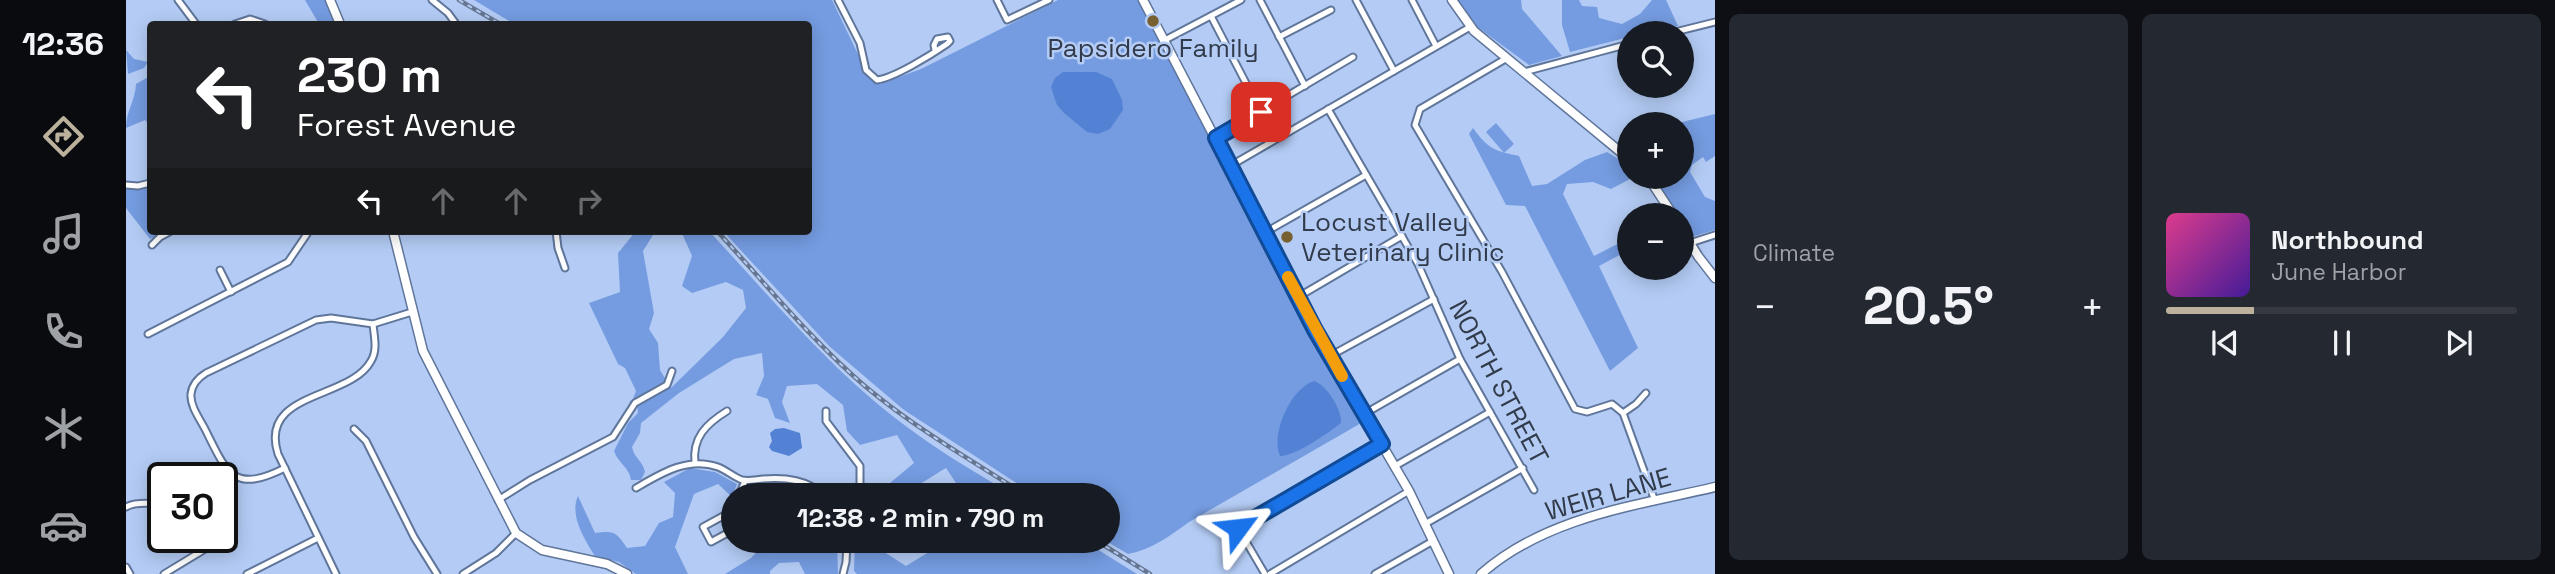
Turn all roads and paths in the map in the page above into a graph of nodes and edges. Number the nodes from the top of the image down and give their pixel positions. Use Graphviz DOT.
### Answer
graph roads {
  1 [pos="178,0"];
  2 [pos="330,0"];
  3 [pos="432,0"];
  4 [pos="838,0"];
  5 [pos="997,0"];
  6 [pos="1049,0"];
  7 [pos="1143,0"];
  8 [pos="1241,0"];
  9 [pos="1260,0"];
  10 [pos="1356,0"];
  11 [pos="1412,0"];
  12 [pos="1451,0"];
  13 [pos="1331,10"];
  14 [pos="1211,16"];
  15 [pos="193,21"];
  16 [pos="339,21"];
  17 [pos="454,21"];
  18 [pos="1715,22"];
  19 [pos="1469,27"];
  20 [pos="1694,27"];
  21 [pos="1279,37"];
  22 [pos="1165,40"];
  23 [pos="1436,46"];
  24 [pos="1617,47"];
  25 [pos="935,50"];
  26 [pos="1353,57"];
  27 [pos="1507,58"];
  28 [pos="1394,71"];
  29 [pos="1524,72"];
  30 [pos="1305,86"];
  31 [pos="1328,109"];
  32 [pos="1261,112"];
  33 [pos="1216,138"];
  34 [pos="1617,149"];
  35 [pos="1230,166"];
  36 [pos="1366,174"];
  37 [pos="147,184"];
  38 [pos="126,185"];
  39 [pos="1264,233"];
  40 [pos="164,235"];
  41 [pos="306,235"];
  42 [pos="394,235"];
  43 [pos="556,235"];
  44 [pos="1715,235"];
  45 [pos="1402,236"];
  46 [pos="1694,242"];
  47 [pos="152,245"];
  48 [pos="1694,249"];
  49 [pos="565,268"];
  50 [pos="220,270"];
  51 [pos="1715,278"];
  52 [pos="231,292"];
  53 [pos="1298,297"];
  54 [pos="1434,299"];
  55 [pos="412,312"];
  56 [pos="373,324"];
  57 [pos="148,334"];
  58 [pos="1330,356"];
  59 [pos="1460,359"];
  60 [pos="672,371"];
  61 [pos="1646,393"];
  62 [pos="727,411"];
  63 [pos="826,411"];
  64 [pos="1490,411"];
  65 [pos="1623,413"];
  66 [pos="1364,414"];
  67 [pos="354,429"];
  68 [pos="1382,444"];
  69 [pos="695,463"];
  70 [pos="1395,466"];
  71 [pos="285,468"];
  72 [pos="1523,468"];
  73 [pos="745,481"];
  74 [pos="802,483"];
  75 [pos="860,483"];
  76 [pos="1715,487"];
  77 [pos="635,488"];
  78 [pos="1534,490"];
  79 [pos="1409,491"];
  80 [pos="498,500"];
  81 [pos="1655,501"];
  82 [pos="147,502"];
  83 [pos="126,507"];
  84 [pos="726,515"];
  85 [pos="1425,524"];
  86 [pos="516,533"];
  87 [pos="318,538"];
  88 [pos="1433,541"];
  89 [pos="199,553"];
  90 [pos="846,553"];
  91 [pos="126,567"];
  92 [pos="256,573"];
  93 [pos="130,574"];
  94 [pos="164,574"];
  95 [pos="247,574"];
  96 [pos="336,574"];
  97 [pos="436,574"];
  98 [pos="463,574"];
  99 [pos="627,574"];
  100 [pos="843,574"];
  101 [pos="1267,574"];
  102 [pos="1376,574"];
  103 [pos="1449,574"];
  104 [pos="1481,574"];
  1 -- 15 [label="street"];
  2 -- 16 [label="main road"];
  3 -- 17 [label="street"];
  4 -- 25 [label="street"];
  5 -- 6 [label="street"];
  7 -- 22 [label="main road"];
  8 -- 14 [label="street"];
  9 -- 21 [label="street"];
  10 -- 28 [label="street"];
  11 -- 23 [label="street"];
  12 -- 19 [label="main road"];
  13 -- 21 [label="street"];
  14 -- 22 [label="street"];
  14 -- 32 [label="street"];
  18 -- 20 [label="street"];
  19 -- 23 [label="street"];
  19 -- 27 [label="main road"];
  21 -- 30 [label="street"];
  22 -- 33 [label="main road"];
  23 -- 28 [label="street"];
  24 -- 29 [label="street"];
  26 -- 30 [label="street"];
  27 -- 29 [label="main road"];
  27 -- 65 [label="street"];
  28 -- 31 [label="street"];
  29 -- 34 [label="main road"];
  30 -- 32 [label="street"];
  31 -- 35 [label="street"];
  31 -- 36 [label="street, NORTH STREET"];
  32 -- 33 [label="street"];
  33 -- 35 [label="main road"];
  35 -- 39 [label="main road"];
  36 -- 39 [label="street"];
  36 -- 45 [label="street, NORTH STREET"];
  37 -- 38 [label="street"];
  39 -- 53 [label="main road"];
  40 -- 47 [label="street"];
  41 -- 52 [label="street"];
  42 -- 55 [label="main road"];
  43 -- 49 [label="street"];
  44 -- 46 [label="street"];
  45 -- 53 [label="street"];
  45 -- 54 [label="street, NORTH STREET"];
  48 -- 51 [label="main road"];
  50 -- 52 [label="street"];
  52 -- 57 [label="street"];
  53 -- 58 [label="main road"];
  54 -- 58 [label="street"];
  54 -- 59 [label="street, NORTH STREET"];
  55 -- 56 [label="street"];
  55 -- 80 [label="main road"];
  56 -- 71 [label="street"];
  56 -- 71 [label="street"];
  58 -- 66 [label="main road"];
  59 -- 64 [label="street, NORTH STREET"];
  59 -- 66 [label="street"];
  60 -- 80 [label="street"];
  61 -- 65 [label="street"];
  62 -- 69 [label="street"];
  63 -- 75 [label="street"];
  64 -- 70 [label="street"];
  64 -- 72 [label="street, NORTH STREET"];
  65 -- 81 [label="street"];
  66 -- 68 [label="main road"];
  67 -- 97 [label="street"];
  68 -- 70 [label="main road"];
  68 -- 101 [label="street"];
  69 -- 73 [label="street"];
  69 -- 77 [label="street"];
  70 -- 79 [label="main road"];
  71 -- 87 [label="street"];
  72 -- 78 [label="street, NORTH STREET"];
  72 -- 85 [label="street"];
  73 -- 74 [label="street"];
  76 -- 81 [label="main road, WEIR LANE"];
  79 -- 85 [label="main road"];
  79 -- 101 [label="street"];
  80 -- 86 [label="main road"];
  81 -- 104 [label="main road, WEIR LANE"];
  82 -- 83 [label="street"];
  84 -- 84 [label="street"];
  85 -- 88 [label="main road"];
  86 -- 98 [label="street"];
  86 -- 99 [label="main road"];
  87 -- 92 [label="street"];
  87 -- 96 [label="street"];
  88 -- 102 [label="street"];
  88 -- 103 [label="main road"];
  89 -- 94 [label="street"];
  90 -- 100 [label="street"];
  91 -- 93 [label="street"];
  92 -- 95 [label="street"];
}
